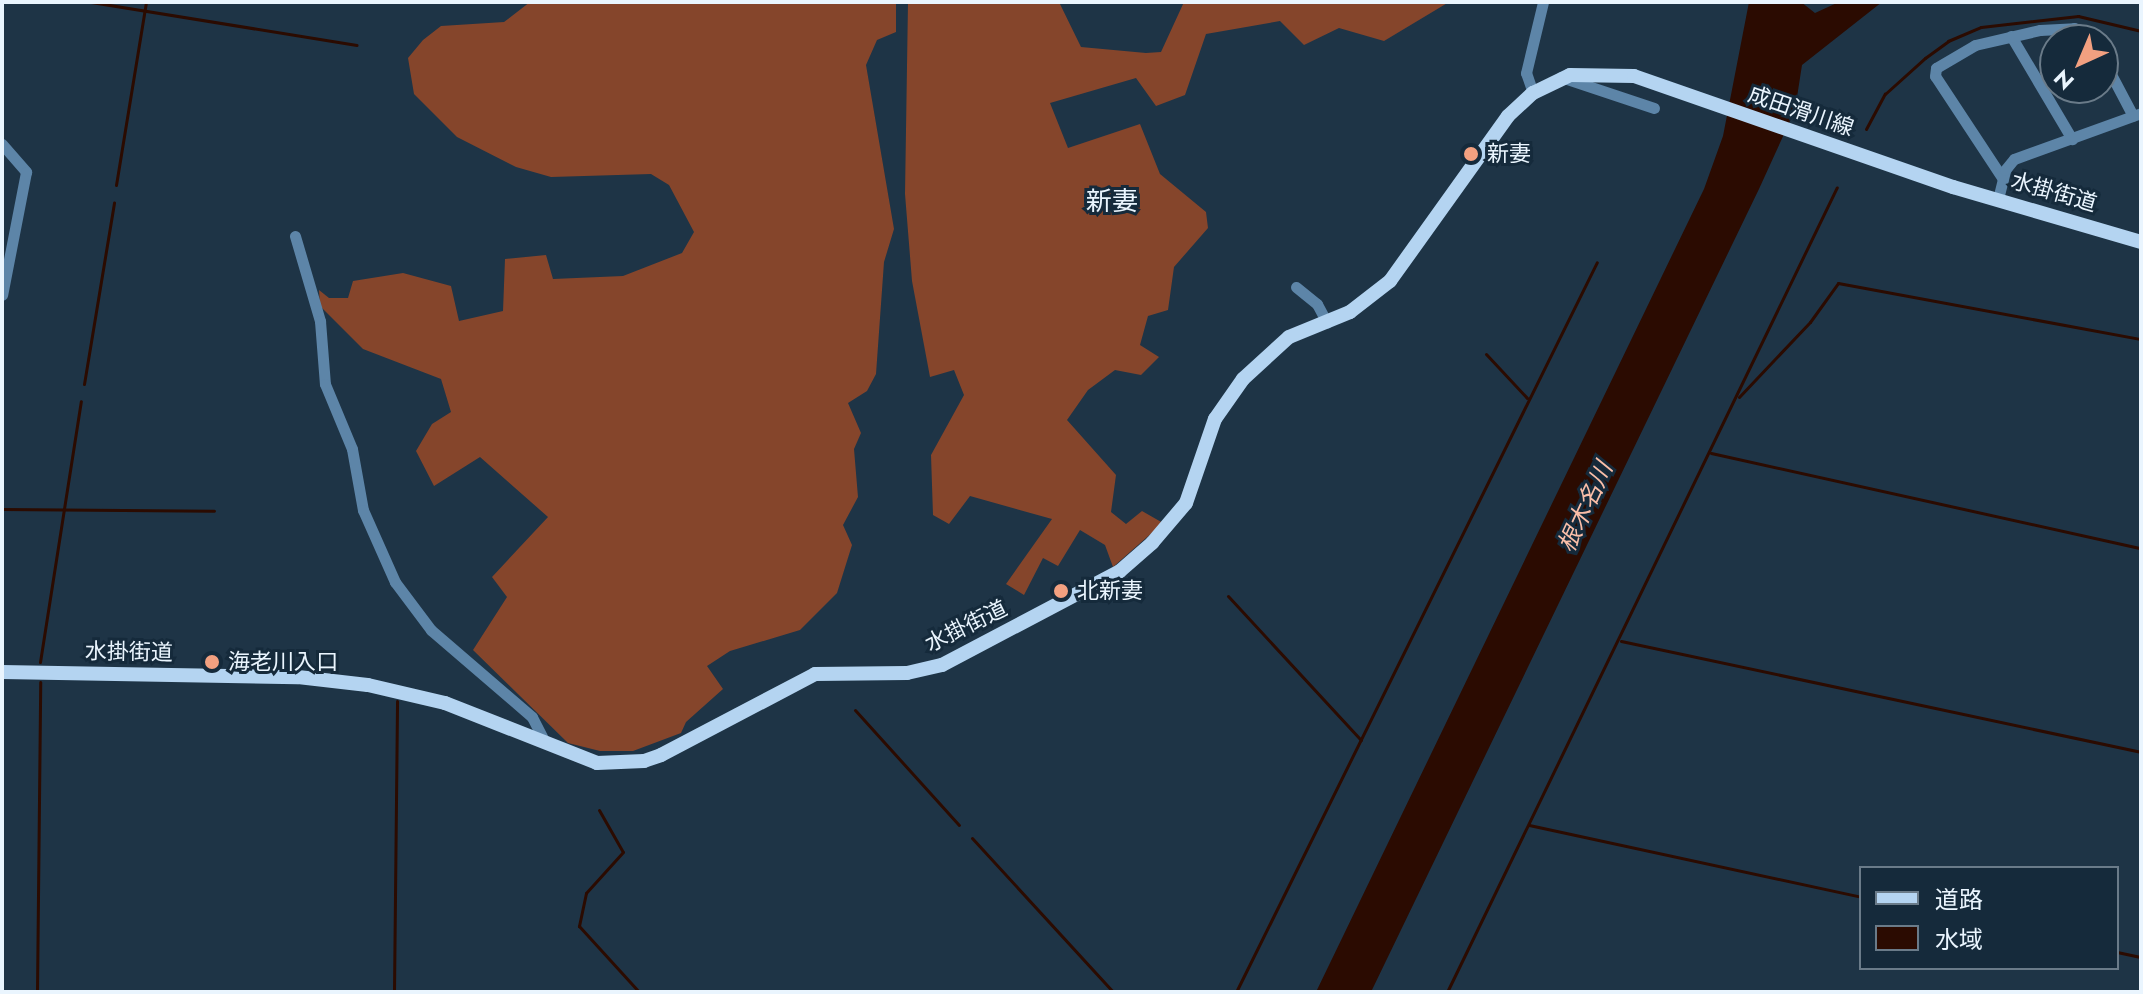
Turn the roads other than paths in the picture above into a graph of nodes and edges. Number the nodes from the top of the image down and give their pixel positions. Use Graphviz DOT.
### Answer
graph roads {
  1 [pos="1543,2"];
  2 [pos="2039,32"];
  3 [pos="2011,36"];
  4 [pos="1634,76"];
  5 [pos="1561,77"];
  6 [pos="2119,85"];
  7 [pos="1533,93"];
  8 [pos="1654,108"];
  9 [pos="2137,115"];
  10 [pos="2072,139"];
  11 [pos="2,144"];
  12 [pos="2003,179"];
  13 [pos="1953,187"];
  14 [pos="1998,199"];
  15 [pos="295,236"];
  16 [pos="2141,242"];
  17 [pos="1296,287"];
  18 [pos="2,295"];
  19 [pos="1327,323"];
  20 [pos="2,672"];
  21 [pos="545,743"];
  1 -- 7 [label="street"];
  2 -- 3 [label="street"];
  3 -- 10 [label="street"];
  3 -- 12 [label="street"];
  4 -- 5 [label="main road, 水掛街道"];
  4 -- 13 [label="main road, 成田滑川線"];
  5 -- 7 [label="main road, 水掛街道"];
  5 -- 8 [label="street"];
  6 -- 9 [label="street"];
  7 -- 19 [label="main road, 水掛街道"];
  9 -- 10 [label="street"];
  10 -- 12 [label="street"];
  11 -- 18 [label="street"];
  12 -- 14 [label="street"];
  13 -- 14 [label="main road, 水掛街道"];
  14 -- 16 [label="main road, 水掛街道"];
  15 -- 21 [label="street"];
  17 -- 19 [label="street"];
  19 -- 21 [label="main road, 水掛街道"];
  20 -- 21 [label="main road, 水掛街道"];
}
